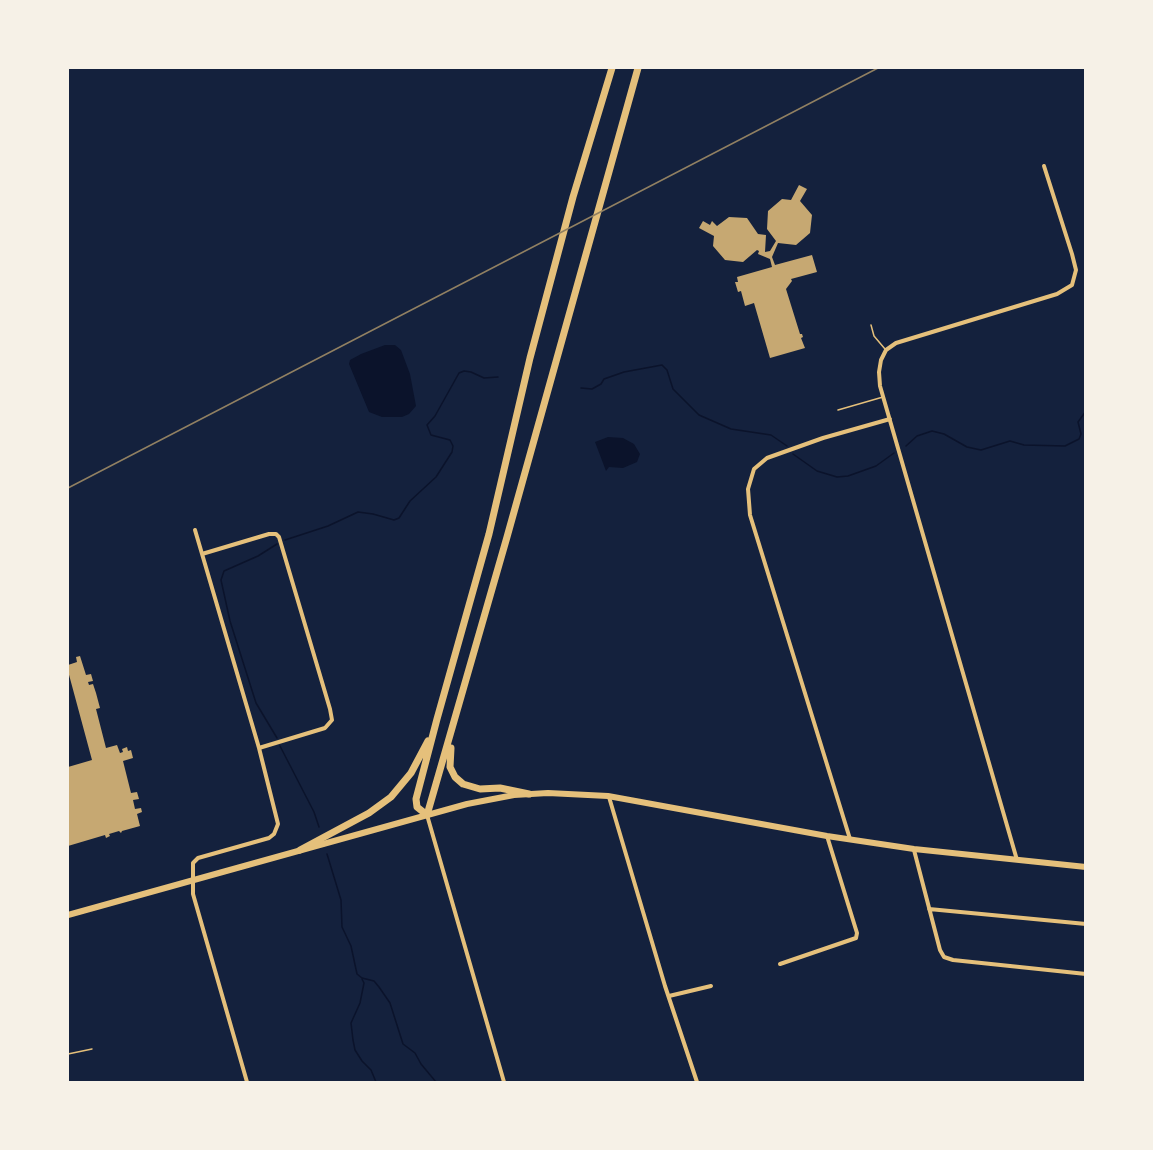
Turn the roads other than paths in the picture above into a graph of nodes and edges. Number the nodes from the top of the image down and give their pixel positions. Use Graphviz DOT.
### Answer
graph roads {
  1 [pos="612,68"];
  2 [pos="638,68"];
  3 [pos="1044,166"];
  4 [pos="871,325"];
  5 [pos="886,350"];
  6 [pos="884,397"];
  7 [pos="838,410"];
  8 [pos="890,419"];
  9 [pos="195,530"];
  10 [pos="202,554"];
  11 [pos="468,676"];
  12 [pos="437,719"];
  13 [pos="259,748"];
  14 [pos="529,794"];
  15 [pos="608,796"];
  16 [pos="427,815"];
  17 [pos="827,836"];
  18 [pos="850,839"];
  19 [pos="914,849"];
  20 [pos="300,850"];
  21 [pos="1018,861"];
  22 [pos="1086,867"];
  23 [pos="192,880"];
  24 [pos="929,909"];
  25 [pos="68,915"];
  26 [pos="1086,924"];
  27 [pos="780,964"];
  28 [pos="1086,974"];
  29 [pos="711,986"];
  30 [pos="669,996"];
  31 [pos="247,1083"];
  32 [pos="504,1083"];
  33 [pos="697,1083"];
  1 -- 12 [label="highway"];
  2 -- 11 [label="highway"];
  3 -- 5 [label="street"];
  4 -- 5 [label="lane"];
  5 -- 6 [label="street"];
  6 -- 7 [label="lane"];
  6 -- 8 [label="street"];
  8 -- 18 [label="street"];
  8 -- 21 [label="street"];
  9 -- 10 [label="street"];
  10 -- 13 [label="street"];
  10 -- 13 [label="street"];
  11 -- 14 [label="highway"];
  11 -- 16 [label="highway"];
  12 -- 16 [label="highway"];
  12 -- 20 [label="highway"];
  13 -- 23 [label="street"];
  14 -- 15 [label="main road"];
  14 -- 16 [label="main road"];
  15 -- 17 [label="main road"];
  15 -- 30 [label="street"];
  16 -- 20 [label="main road"];
  16 -- 32 [label="street"];
  17 -- 18 [label="main road"];
  17 -- 27 [label="street"];
  18 -- 19 [label="main road"];
  19 -- 21 [label="main road"];
  19 -- 24 [label="street"];
  20 -- 23 [label="main road"];
  21 -- 22 [label="main road"];
  23 -- 25 [label="main road"];
  23 -- 31 [label="street"];
  24 -- 26 [label="street"];
  24 -- 28 [label="street"];
  29 -- 30 [label="street"];
  30 -- 33 [label="street"];
}
